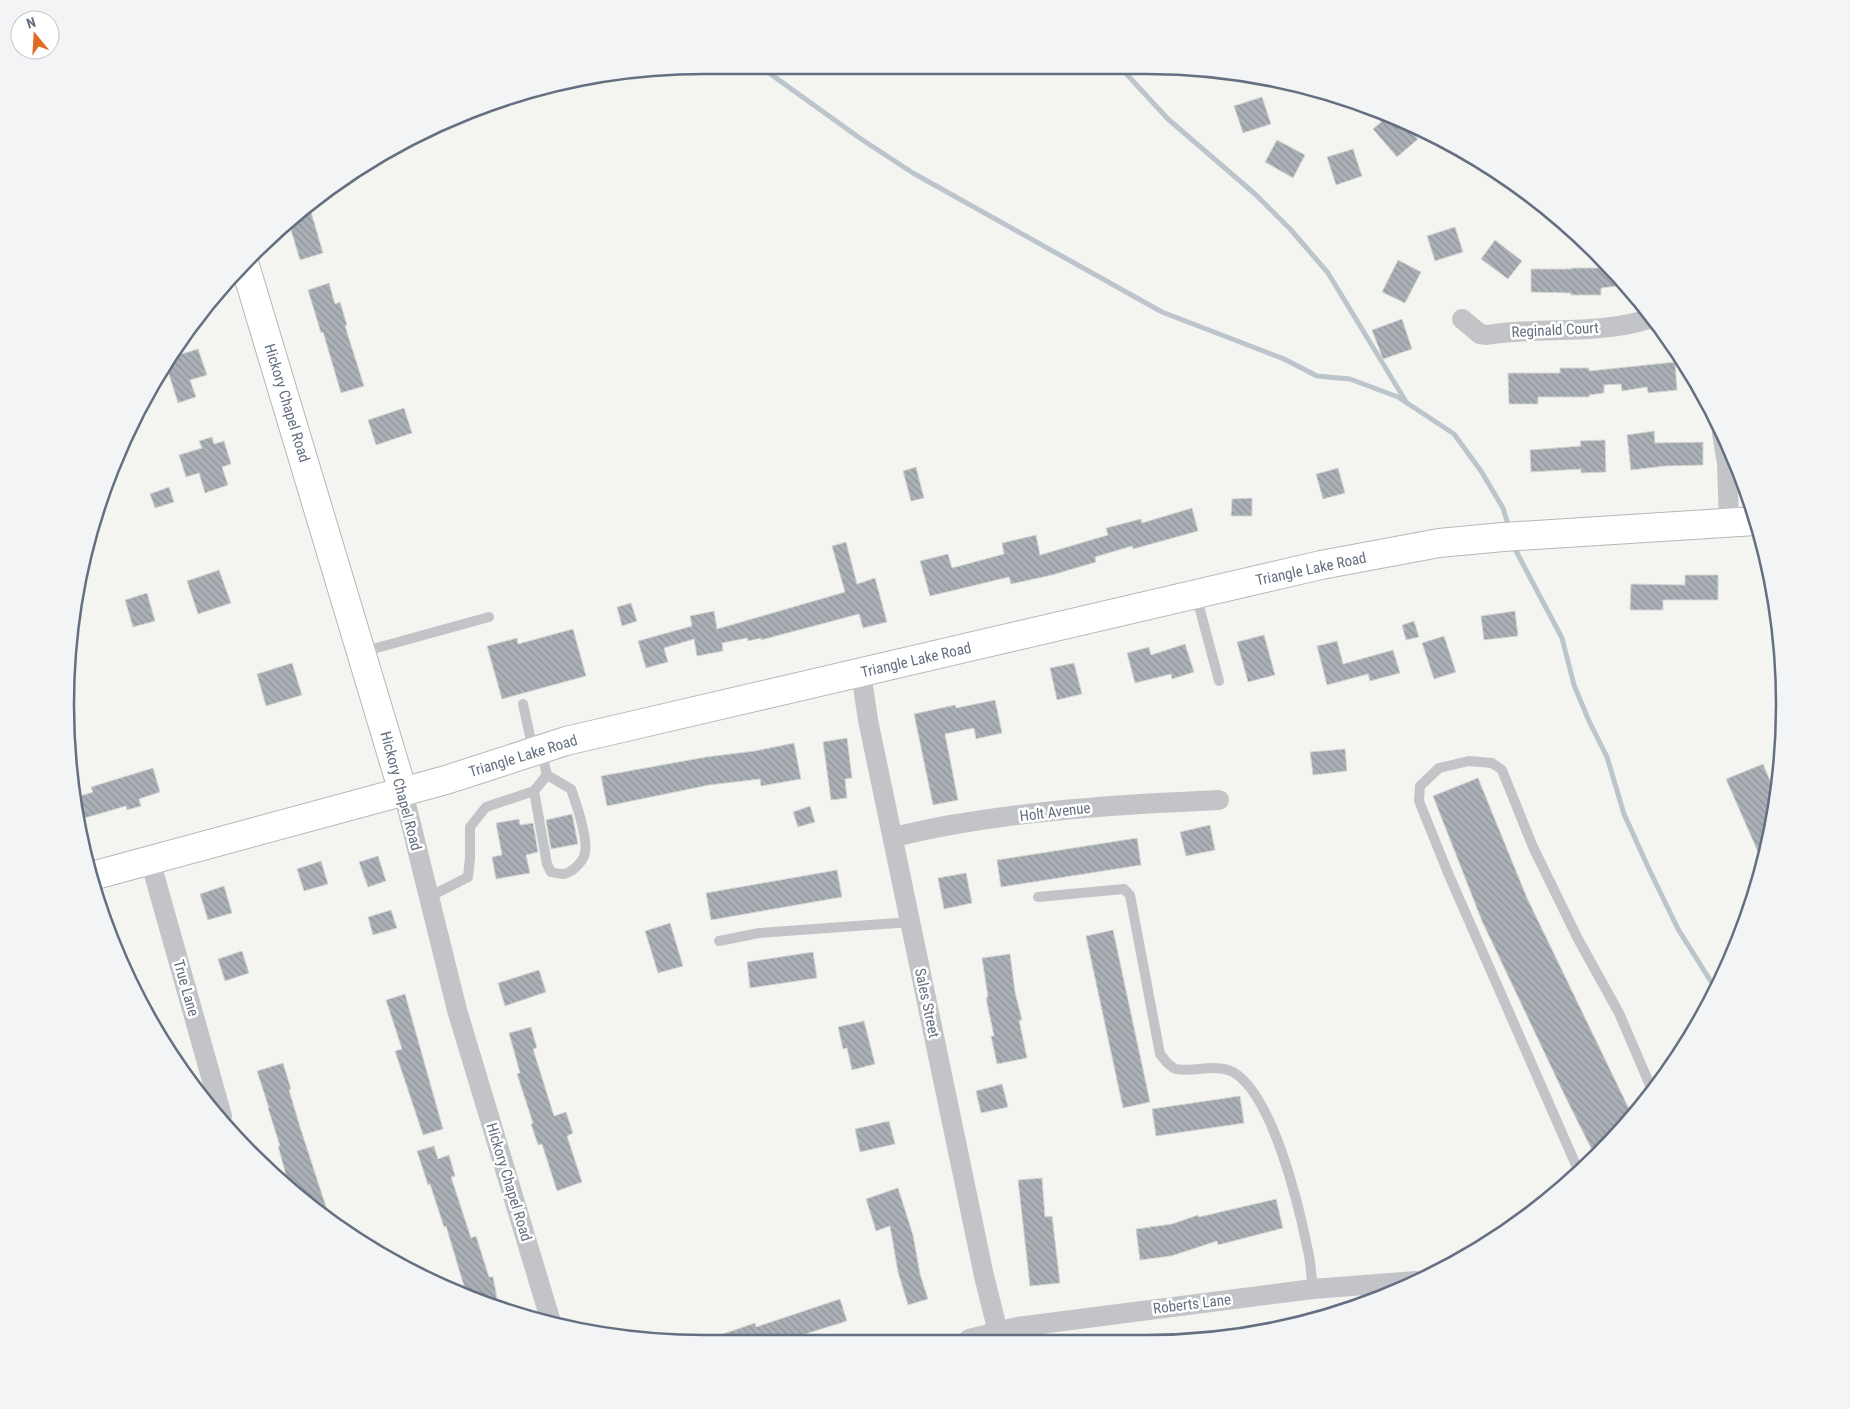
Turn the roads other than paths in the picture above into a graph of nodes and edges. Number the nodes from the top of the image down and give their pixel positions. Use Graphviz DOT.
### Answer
graph roads {
  1 [pos="247,271"];
  2 [pos="1462,319"];
  3 [pos="1645,320"];
  4 [pos="1726,460"];
  5 [pos="1742,522"];
  6 [pos="1196,594"];
  7 [pos="488,617"];
  8 [pos="361,652"];
  9 [pos="861,673"];
  10 [pos="1219,681"];
  11 [pos="522,704"];
  12 [pos="537,750"];
  13 [pos="547,775"];
  14 [pos="403,792"];
  15 [pos="534,792"];
  16 [pos="1219,800"];
  17 [pos="893,837"];
  18 [pos="150,860"];
  19 [pos="97,875"];
  20 [pos="1038,896"];
  21 [pos="429,897"];
  22 [pos="911,922"];
  23 [pos="719,941"];
  24 [pos="1649,1084"];
  25 [pos="219,1107"];
  26 [pos="1576,1165"];
  27 [pos="1395,1283"];
  28 [pos="1313,1288"];
  29 [pos="549,1316"];
  30 [pos="998,1332"];
  31 [pos="984,1335"];
  1 -- 8 [label="street, Hickory Chapel Road"];
  2 -- 3 [label="street, Reginald Court"];
  4 -- 5 [label="street"];
  5 -- 6 [label="street, Triangle Lake Road"];
  6 -- 9 [label="street, Triangle Lake Road"];
  6 -- 10 [label="lane"];
  7 -- 8 [label="lane"];
  8 -- 14 [label="street, Hickory Chapel Road"];
  9 -- 12 [label="street, Triangle Lake Road"];
  9 -- 17 [label="street, Sales Street"];
  11 -- 12 [label="lane"];
  12 -- 13 [label="lane"];
  12 -- 14 [label="street, Triangle Lake Road"];
  13 -- 15 [label="lane"];
  13 -- 15 [label="lane"];
  14 -- 18 [label="street, Triangle Lake Road"];
  14 -- 21 [label="street, Hickory Chapel Road"];
  15 -- 21 [label="lane"];
  16 -- 17 [label="street, Holt Avenue"];
  17 -- 22 [label="street, Sales Street"];
  18 -- 19 [label="street, Triangle Lake Road"];
  18 -- 25 [label="street, True Lane"];
  20 -- 28 [label="lane"];
  21 -- 29 [label="street, Hickory Chapel Road"];
  22 -- 23 [label="lane"];
  22 -- 30 [label="street, Sales Street"];
  24 -- 26 [label="lane"];
  27 -- 28 [label="street, Roberts Lane"];
  28 -- 30 [label="street, Roberts Lane"];
  30 -- 31 [label="street, Roberts Lane"];
}
